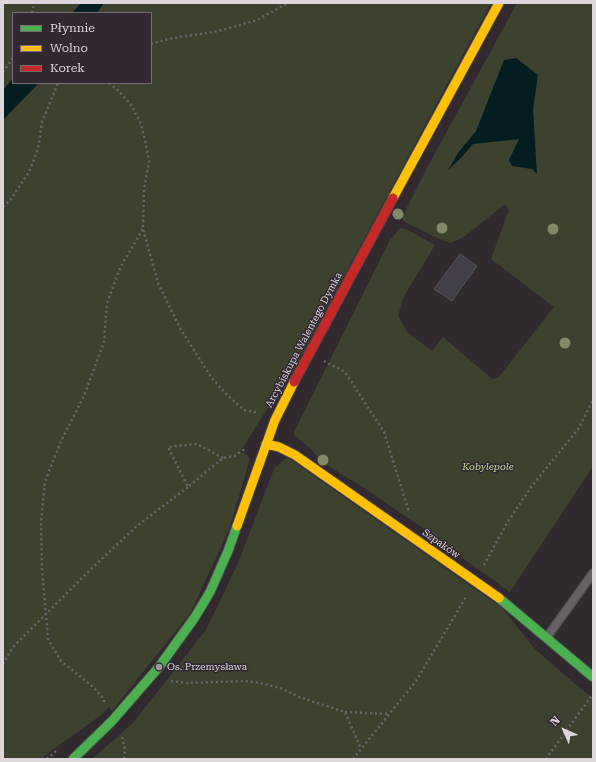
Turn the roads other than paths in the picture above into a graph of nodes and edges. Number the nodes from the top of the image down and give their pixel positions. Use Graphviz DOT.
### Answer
graph roads {
  1 [pos="499,3"];
  2 [pos="266,444"];
  3 [pos="252,445"];
  4 [pos="593,574"];
  5 [pos="547,638"];
  6 [pos="593,677"];
  7 [pos="73,759"];
  1 -- 2 [label="street, Arcybiskupa Walentego Dymka"];
  2 -- 3 [label="lane"];
  2 -- 5 [label="street, Szpaków"];
  2 -- 7 [label="street, Arcybiskupa Walentego Dymka"];
  4 -- 5 [label="lane"];
  5 -- 6 [label="street, Szpaków"];
}
